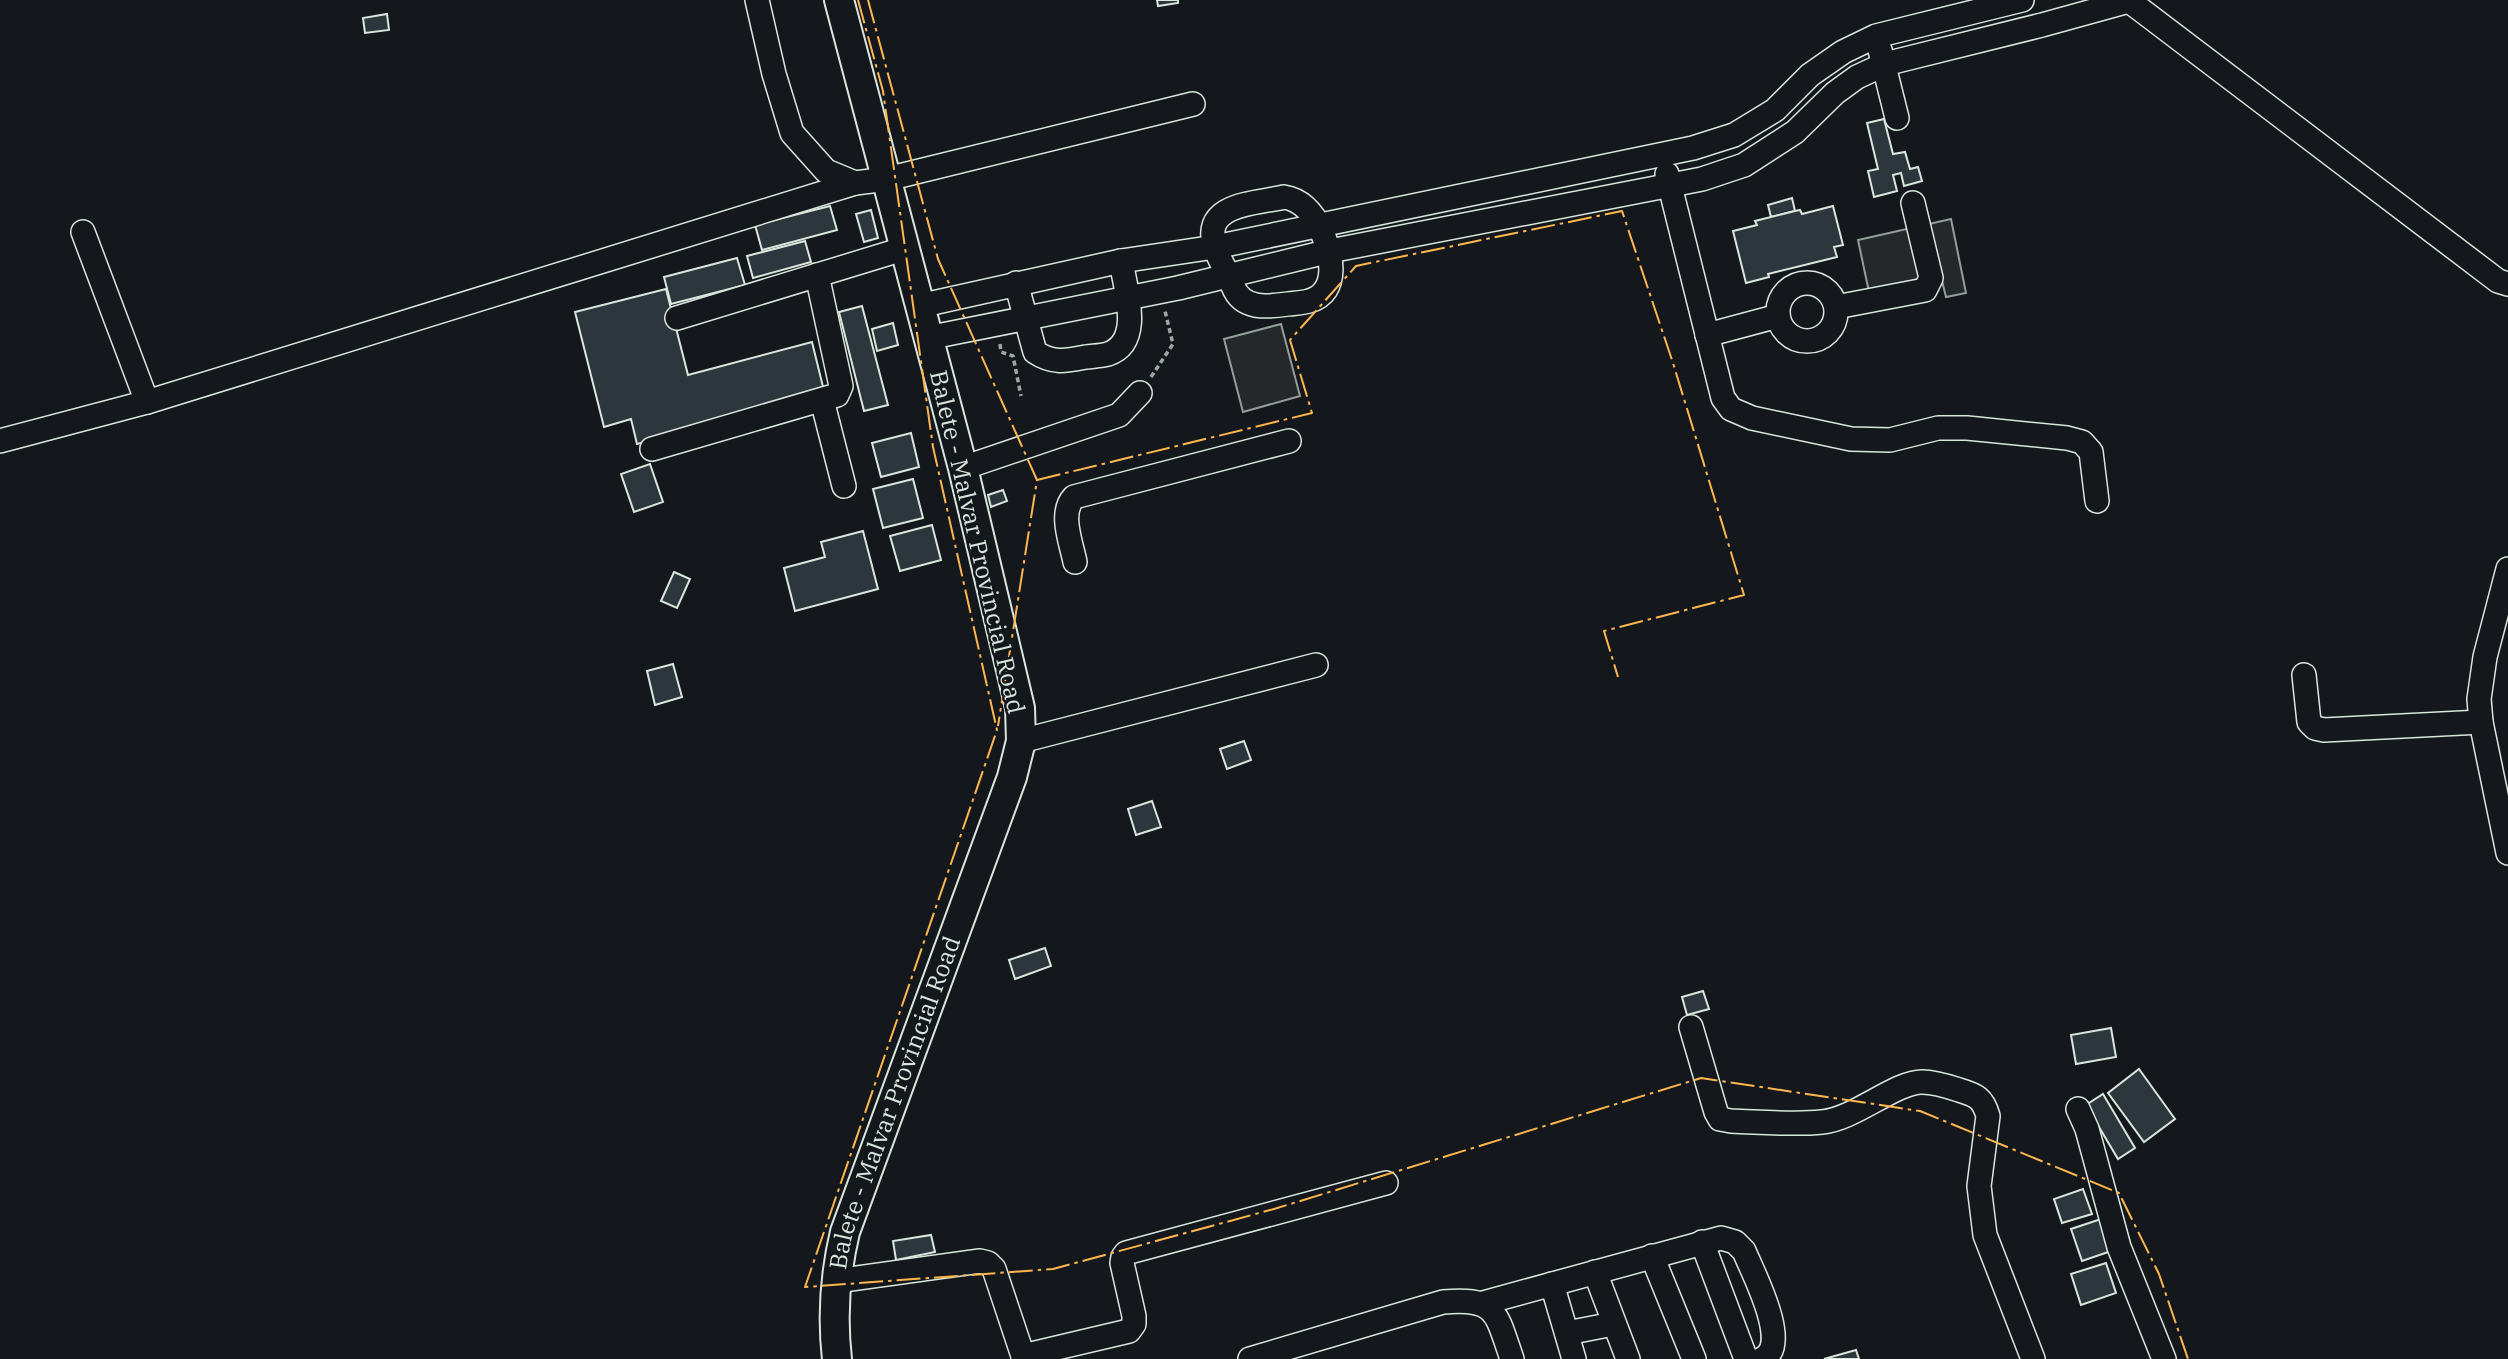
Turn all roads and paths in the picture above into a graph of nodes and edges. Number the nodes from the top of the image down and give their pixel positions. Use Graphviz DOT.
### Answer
graph roads {
  1 [pos="757,0"];
  2 [pos="839,0"];
  3 [pos="2022,0"];
  4 [pos="2129,0"];
  5 [pos="1876,36"];
  6 [pos="1885,64"];
  7 [pos="1193,104"];
  8 [pos="1897,118"];
  9 [pos="1661,155"];
  10 [pos="887,179"];
  11 [pos="855,183"];
  12 [pos="1670,186"];
  13 [pos="1913,203"];
  14 [pos="1318,224"];
  15 [pos="83,232"];
  16 [pos="1215,247"];
  17 [pos="903,248"];
  18 [pos="1330,251"];
  19 [pos="1121,261"];
  20 [pos="817,275"];
  21 [pos="1229,276"];
  22 [pos="1016,283"];
  23 [pos="2508,284"];
  24 [pos="1160,291"];
  25 [pos="1127,298"];
  26 [pos="919,306"];
  27 [pos="1836,307"];
  28 [pos="1778,317"];
  29 [pos="677,318"];
  30 [pos="1025,319"];
  31 [pos="1707,335"];
  32 [pos="927,338"];
  33 [pos="1140,393"];
  34 [pos="822,400"];
  35 [pos="147,402"];
  36 [pos="0,441"];
  37 [pos="1289,441"];
  38 [pos="652,449"];
  39 [pos="963,468"];
  40 [pos="844,486"];
  41 [pos="2097,501"];
  42 [pos="1075,562"];
  43 [pos="2508,569"];
  44 [pos="1316,665"];
  45 [pos="2304,675"];
  46 [pos="2481,722"];
  47 [pos="1021,741"];
  48 [pos="2508,853"];
  49 [pos="1691,1027"];
  50 [pos="2078,1109"];
  51 [pos="1386,1183"];
  52 [pos="1702,1242"];
  53 [pos="1653,1256"];
  54 [pos="1595,1272"];
  55 [pos="836,1282"];
  56 [pos="1552,1284"];
  57 [pos="1483,1303"];
  58 [pos="1613,1324"];
  59 [pos="1567,1333"];
  60 [pos="1024,1357"];
  61 [pos="837,1359"];
  62 [pos="1250,1359"];
  63 [pos="1512,1359"];
  64 [pos="1573,1359"];
  65 [pos="1628,1359"];
  66 [pos="1694,1359"];
  67 [pos="1746,1359"];
  68 [pos="1762,1359"];
  69 [pos="2033,1359"];
  70 [pos="2164,1359"];
  1 -- 11 [label="street"];
  2 -- 10 [label="main road, Balete - Malvar Provincial Road"];
  3 -- 5 [label="street"];
  4 -- 6 [label="street"];
  4 -- 23 [label="street"];
  5 -- 6 [label="street"];
  5 -- 9 [label="street"];
  6 -- 8 [label="street"];
  6 -- 12 [label="street"];
  7 -- 10 [label="street"];
  9 -- 12 [label="street"];
  9 -- 14 [label="street"];
  10 -- 11 [label="street"];
  10 -- 17 [label="main road, Balete - Malvar Provincial Road"];
  11 -- 35 [label="street"];
  12 -- 18 [label="street"];
  12 -- 31 [label="street"];
  13 -- 27 [label="street"];
  14 -- 16 [label="street"];
  14 -- 16 [label="street"];
  14 -- 18 [label="street"];
  15 -- 35 [label="street"];
  16 -- 19 [label="street"];
  16 -- 21 [label="street"];
  17 -- 20 [label="street"];
  17 -- 26 [label="main road, Balete - Malvar Provincial Road"];
  18 -- 21 [label="street"];
  18 -- 21 [label="street"];
  19 -- 22 [label="street"];
  19 -- 25 [label="street"];
  20 -- 29 [label="street"];
  20 -- 34 [label="street"];
  21 -- 24 [label="street"];
  22 -- 26 [label="street"];
  22 -- 30 [label="street"];
  24 -- 25 [label="street"];
  24 -- 33 [label="path"];
  25 -- 30 [label="street"];
  25 -- 30 [label="street"];
  26 -- 32 [label="main road, Balete - Malvar Provincial Road"];
  27 -- 28 [label="street"];
  27 -- 28 [label="street"];
  28 -- 31 [label="street"];
  30 -- 32 [label="street"];
  31 -- 41 [label="street"];
  32 -- 39 [label="main road, Balete - Malvar Provincial Road"];
  33 -- 39 [label="street"];
  34 -- 38 [label="street"];
  34 -- 40 [label="street"];
  35 -- 36 [label="street"];
  37 -- 42 [label="street"];
  39 -- 47 [label="main road, Balete - Malvar Provincial Road"];
  43 -- 46 [label="street"];
  44 -- 47 [label="street"];
  45 -- 46 [label="street"];
  46 -- 48 [label="street"];
  47 -- 55 [label="main road, Balete - Malvar Provincial Road"];
  49 -- 69 [label="street"];
  50 -- 70 [label="street"];
  51 -- 60 [label="street"];
  52 -- 53 [label="street"];
  52 -- 67 [label="street"];
  52 -- 68 [label="street"];
  53 -- 54 [label="street"];
  53 -- 66 [label="street"];
  54 -- 56 [label="street"];
  54 -- 58 [label="street"];
  55 -- 60 [label="street"];
  55 -- 61 [label="main road, Balete - Malvar Provincial Road"];
  56 -- 57 [label="street"];
  56 -- 59 [label="street"];
  57 -- 62 [label="street"];
  57 -- 63 [label="street"];
  58 -- 59 [label="street"];
  58 -- 65 [label="street"];
  59 -- 64 [label="street"];
}
